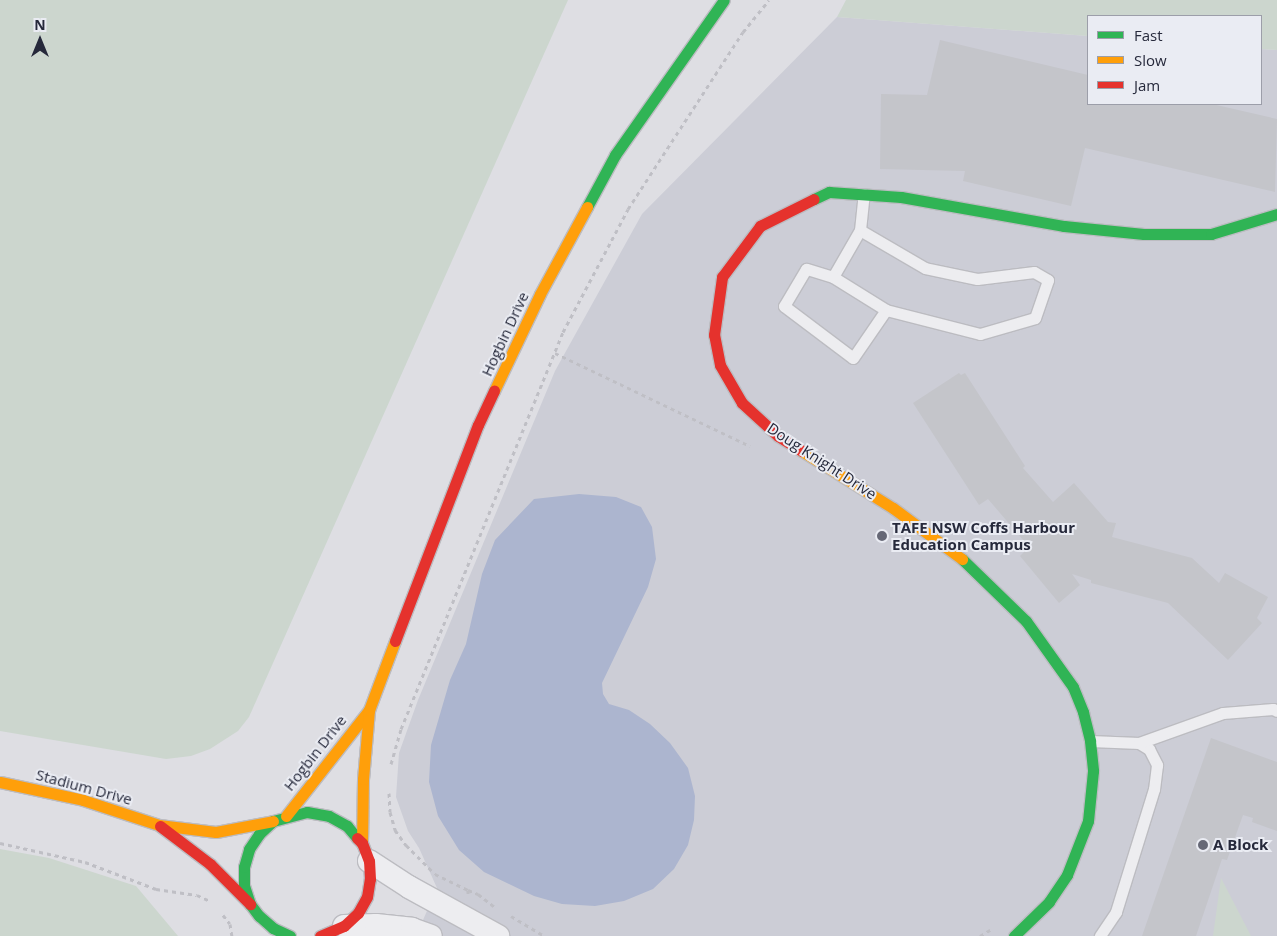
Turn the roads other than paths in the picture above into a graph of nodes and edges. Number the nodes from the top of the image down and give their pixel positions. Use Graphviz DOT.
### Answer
graph roads {
  1 [pos="724,0"];
  2 [pos="864,194"];
  3 [pos="1277,214"];
  4 [pos="860,230"];
  5 [pos="833,276"];
  6 [pos="886,310"];
  7 [pos="369,710"];
  8 [pos="1277,711"];
  9 [pos="1090,742"];
  10 [pos="1139,743"];
  11 [pos="0,782"];
  12 [pos="286,816"];
  13 [pos="273,821"];
  14 [pos="159,825"];
  15 [pos="365,852"];
  16 [pos="250,904"];
  17 [pos="259,916"];
  18 [pos="330,933"];
  19 [pos="259,936"];
  20 [pos="290,936"];
  21 [pos="431,936"];
  22 [pos="498,936"];
  23 [pos="1014,936"];
  24 [pos="1100,936"];
  1 -- 7 [label="main road, Hogbin Drive"];
  2 -- 3 [label="main road, Doug Knight Drive"];
  2 -- 4 [label="lane"];
  2 -- 9 [label="main road, Doug Knight Drive"];
  4 -- 5 [label="lane"];
  4 -- 6 [label="lane"];
  5 -- 6 [label="lane"];
  5 -- 6 [label="lane"];
  7 -- 12 [label="main road, Hogbin Drive"];
  7 -- 15 [label="main road, Hogbin Drive"];
  8 -- 10 [label="lane"];
  9 -- 10 [label="lane"];
  9 -- 23 [label="main road, Doug Knight Drive"];
  10 -- 24 [label="lane"];
  11 -- 14 [label="main road, Stadium Drive"];
  12 -- 13 [label="main road"];
  12 -- 15 [label="main road"];
  13 -- 14 [label="main road, Stadium Drive"];
  13 -- 16 [label="main road"];
  14 -- 16 [label="main road, Stadium Drive"];
  15 -- 18 [label="main road, Hogbin Drive"];
  15 -- 22 [label="street"];
  16 -- 17 [label="main road"];
  17 -- 19 [label="main road"];
  17 -- 20 [label="main road"];
  18 -- 21 [label="street"];
}
